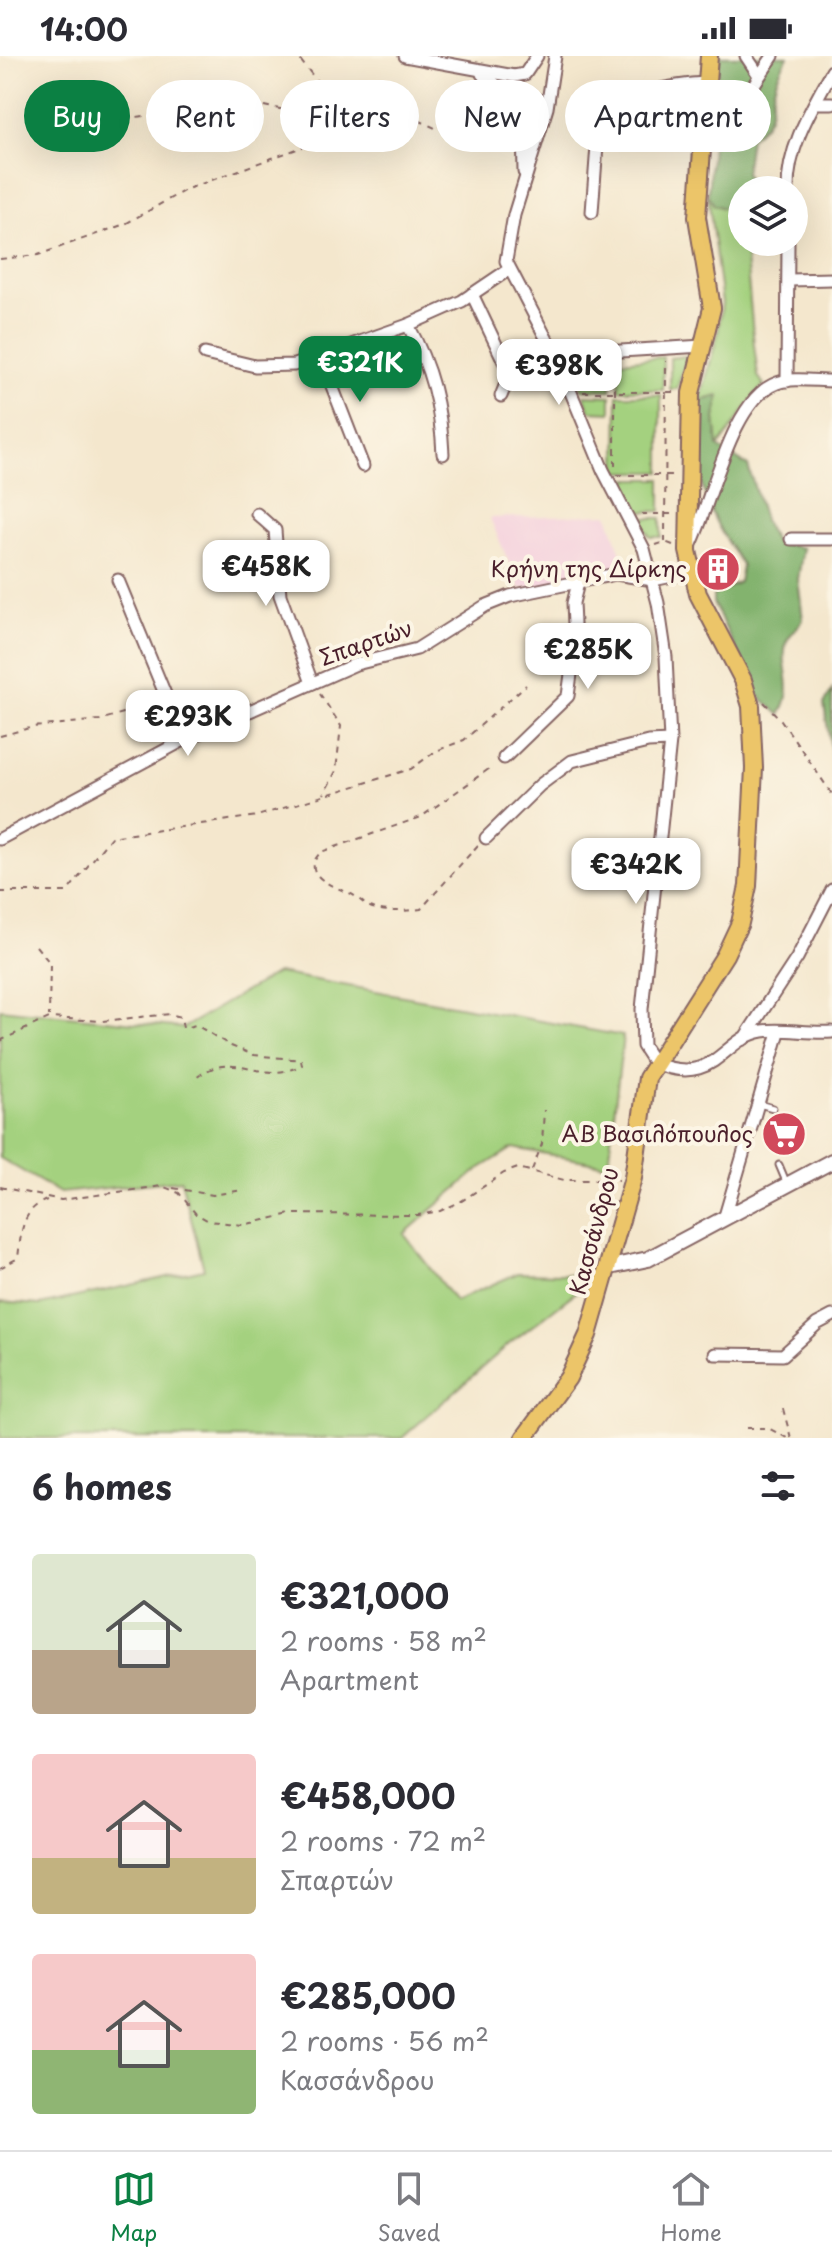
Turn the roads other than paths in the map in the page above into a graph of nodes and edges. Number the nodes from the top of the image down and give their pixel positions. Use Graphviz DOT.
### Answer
graph roads {
  1 [pos="405,56"];
  2 [pos="537,56"];
  3 [pos="555,56"];
  4 [pos="709,56"];
  5 [pos="746,56"];
  6 [pos="773,56"];
  7 [pos="478,71"];
  8 [pos="832,71"];
  9 [pos="758,74"];
  10 [pos="706,80"];
  11 [pos="755,80"];
  12 [pos="815,103"];
  13 [pos="832,103"];
  14 [pos="597,152"];
  15 [pos="701,152"];
  16 [pos="788,176"];
  17 [pos="524,183"];
  18 [pos="592,212"];
  19 [pos="788,256"];
  20 [pos="508,270"];
  21 [pos="832,279"];
  22 [pos="789,280"];
  23 [pos="472,294"];
  24 [pos="408,325"];
  25 [pos="703,346"];
  26 [pos="205,354"];
  27 [pos="320,355"];
  28 [pos="555,355"];
  29 [pos="787,381"];
  30 [pos="832,381"];
  31 [pos="501,396"];
  32 [pos="443,454"];
  33 [pos="363,466"];
  34 [pos="257,514"];
  35 [pos="791,539"];
  36 [pos="832,539"];
  37 [pos="688,551"];
  38 [pos="691,572"];
  39 [pos="579,579"];
  40 [pos="118,580"];
  41 [pos="653,580"];
  42 [pos="312,683"];
  43 [pos="184,740"];
  44 [pos="670,741"];
  45 [pos="504,758"];
  46 [pos="486,838"];
  47 [pos="0,839"];
  48 [pos="832,890"];
  49 [pos="779,1032"];
  50 [pos="832,1032"];
  51 [pos="744,1039"];
  52 [pos="654,1063"];
  53 [pos="758,1104"];
  54 [pos="773,1108"];
  55 [pos="832,1161"];
  56 [pos="779,1165"];
  57 [pos="788,1185"];
  58 [pos="725,1216"];
  59 [pos="610,1267"];
  60 [pos="832,1316"];
  61 [pos="715,1354"];
  62 [pos="524,1438"];
  1 -- 7 [label="street"];
  2 -- 7 [label="street"];
  3 -- 17 [label="street"];
  4 -- 10 [label="main road"];
  5 -- 9 [label="street"];
  6 -- 9 [label="street"];
  7 -- 17 [label="street"];
  8 -- 12 [label="street"];
  9 -- 11 [label="street"];
  12 -- 13 [label="street"];
  12 -- 16 [label="street"];
  14 -- 18 [label="street"];
  15 -- 25 [label="main road"];
  17 -- 20 [label="street"];
  19 -- 22 [label="street"];
  20 -- 23 [label="street"];
  20 -- 28 [label="street"];
  21 -- 22 [label="street"];
  22 -- 29 [label="street"];
  23 -- 24 [label="street"];
  23 -- 31 [label="street"];
  24 -- 27 [label="street"];
  24 -- 32 [label="street"];
  25 -- 28 [label="street"];
  25 -- 37 [label="main road"];
  26 -- 27 [label="street"];
  27 -- 33 [label="street"];
  28 -- 41 [label="street"];
  29 -- 30 [label="street"];
  29 -- 37 [label="street"];
  34 -- 42 [label="street"];
  35 -- 36 [label="street"];
  37 -- 38 [label="main road"];
  38 -- 41 [label="street"];
  38 -- 52 [label="main road, Κασσάνδρου"];
  39 -- 41 [label="street, Σπαρτών"];
  39 -- 42 [label="street, Σπαρτών"];
  39 -- 45 [label="street"];
  40 -- 43 [label="street"];
  41 -- 44 [label="street"];
  42 -- 43 [label="street, Σπαρτών"];
  43 -- 47 [label="street, Σπαρτών"];
  44 -- 46 [label="street"];
  44 -- 52 [label="street"];
  48 -- 51 [label="street"];
  49 -- 50 [label="street"];
  49 -- 51 [label="street"];
  49 -- 53 [label="street"];
  51 -- 52 [label="street"];
  52 -- 59 [label="main road, Κασσάνδρου"];
  53 -- 54 [label="lane"];
  53 -- 58 [label="street"];
  55 -- 57 [label="street"];
  56 -- 57 [label="lane"];
  57 -- 58 [label="street"];
  58 -- 59 [label="street"];
  59 -- 62 [label="main road, Κασσάνδρου"];
  60 -- 61 [label="street"];
}
